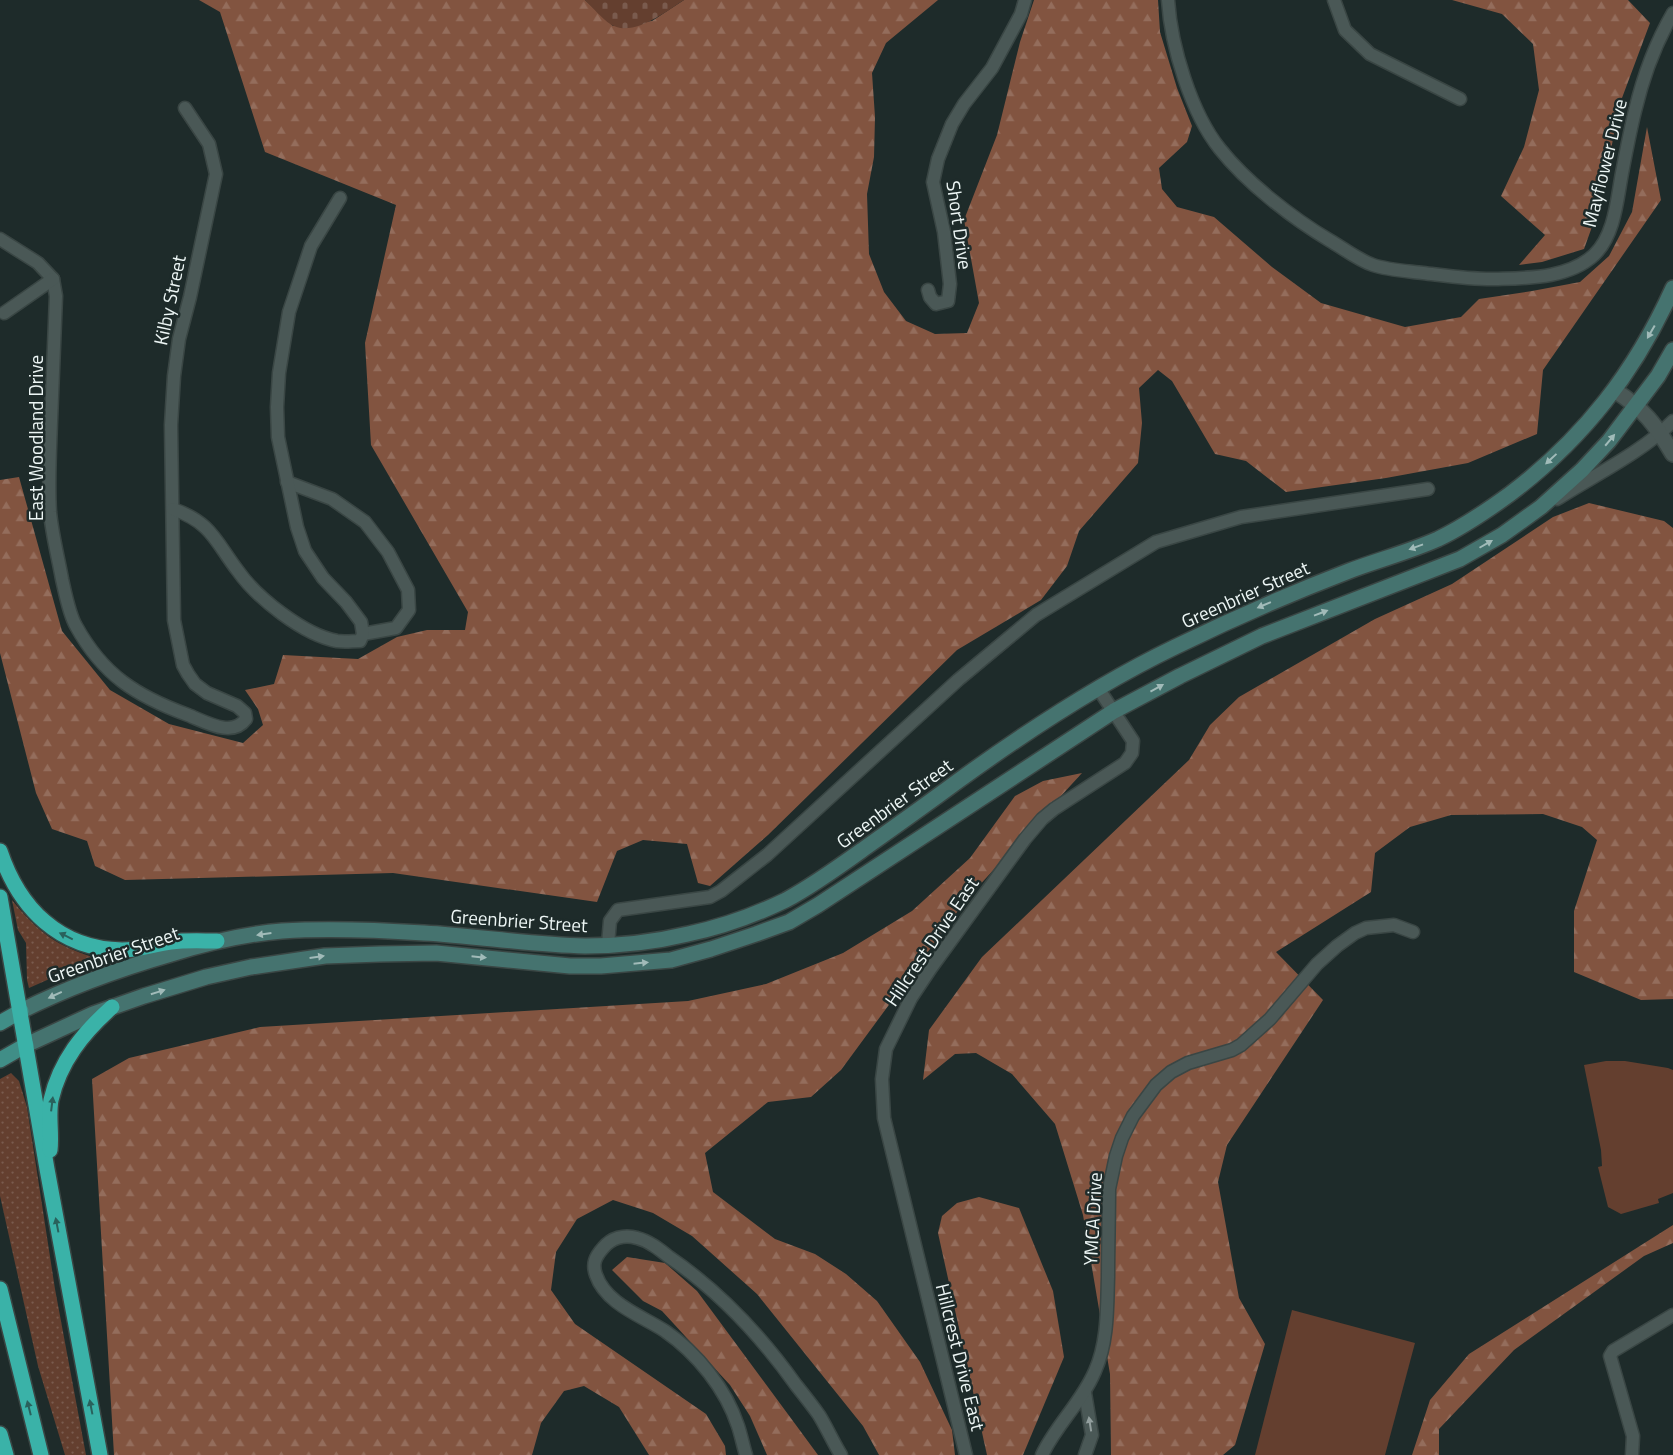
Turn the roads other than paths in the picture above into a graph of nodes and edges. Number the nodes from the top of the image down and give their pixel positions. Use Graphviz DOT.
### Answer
graph roads {
  1 [pos="1025,0"];
  2 [pos="1168,0"];
  3 [pos="1334,0"];
  4 [pos="1673,13"];
  5 [pos="1460,99"];
  6 [pos="185,108"];
  7 [pos="340,198"];
  8 [pos="0,239"];
  9 [pos="53,279"];
  10 [pos="1673,288"];
  11 [pos="928,290"];
  12 [pos="4,313"];
  13 [pos="1673,350"];
  14 [pos="1614,390"];
  15 [pos="1637,406"];
  16 [pos="1673,421"];
  17 [pos="1661,433"];
  18 [pos="1673,454"];
  19 [pos="287,482"];
  20 [pos="1428,489"];
  21 [pos="173,509"];
  22 [pos="1520,521"];
  23 [pos="364,634"];
  24 [pos="1098,688"];
  25 [pos="1114,711"];
  26 [pos="0,851"];
  27 [pos="0,897"];
  28 [pos="1413,932"];
  29 [pos="217,941"];
  30 [pos="608,944"];
  31 [pos="112,1007"];
  32 [pos="20,1011"];
  33 [pos="0,1022"];
  34 [pos="26,1045"];
  35 [pos="0,1060"];
  36 [pos="47,1169"];
  37 [pos="0,1289"];
  38 [pos="1673,1315"];
  39 [pos="1085,1393"];
  40 [pos="0,1434"];
  41 [pos="6,1455"];
  42 [pos="41,1455"];
  43 [pos="100,1455"];
  44 [pos="746,1455"];
  45 [pos="841,1455"];
  46 [pos="966,1455"];
  47 [pos="1042,1455"];
  48 [pos="1085,1455"];
  49 [pos="1632,1455"];
  1 -- 11 [label="street, Short Drive"];
  2 -- 4 [label="street, Mayflower Drive"];
  3 -- 5 [label="street"];
  6 -- 21 [label="street, Kilby Street"];
  7 -- 19 [label="street"];
  8 -- 9 [label="street"];
  9 -- 12 [label="street"];
  9 -- 21 [label="street, East Woodland Drive"];
  10 -- 14 [label="main road, Greenbrier Street, one-way"];
  13 -- 15 [label="main road, Greenbrier Street"];
  14 -- 15 [label="street"];
  14 -- 24 [label="main road, Greenbrier Street, one-way"];
  15 -- 17 [label="street"];
  22 -- 15 [label="main road, Greenbrier Street, one-way"];
  16 -- 17 [label="street"];
  17 -- 18 [label="street"];
  17 -- 22 [label="street"];
  19 -- 23 [label="street"];
  19 -- 23 [label="street"];
  20 -- 30 [label="street"];
  21 -- 23 [label="street"];
  25 -- 22 [label="main road, Greenbrier Street, one-way"];
  24 -- 25 [label="street, Hillcrest Drive East"];
  24 -- 30 [label="main road, Greenbrier Street"];
  31 -- 25 [label="main road, Greenbrier Street, one-way"];
  25 -- 46 [label="street, Hillcrest Drive East"];
  29 -- 26 [label="highway, one-way"];
  27 -- 32 [label="highway"];
  28 -- 39 [label="street, YMCA Drive"];
  30 -- 29 [label="main road, Greenbrier Street, one-way"];
  29 -- 32 [label="main road, Greenbrier Street, one-way"];
  31 -- 34 [label="main road, Greenbrier Street"];
  36 -- 31 [label="highway, one-way"];
  32 -- 33 [label="main road, Greenbrier Street"];
  32 -- 34 [label="highway"];
  34 -- 35 [label="main road, Greenbrier Street"];
  34 -- 36 [label="highway"];
  43 -- 36 [label="highway, one-way"];
  42 -- 37 [label="highway, one-way"];
  38 -- 49 [label="street"];
  39 -- 47 [label="street, YMCA Drive"];
  48 -- 39 [label="street, one-way"];
  40 -- 41 [label="highway"];
  44 -- 45 [label="street"];
}
